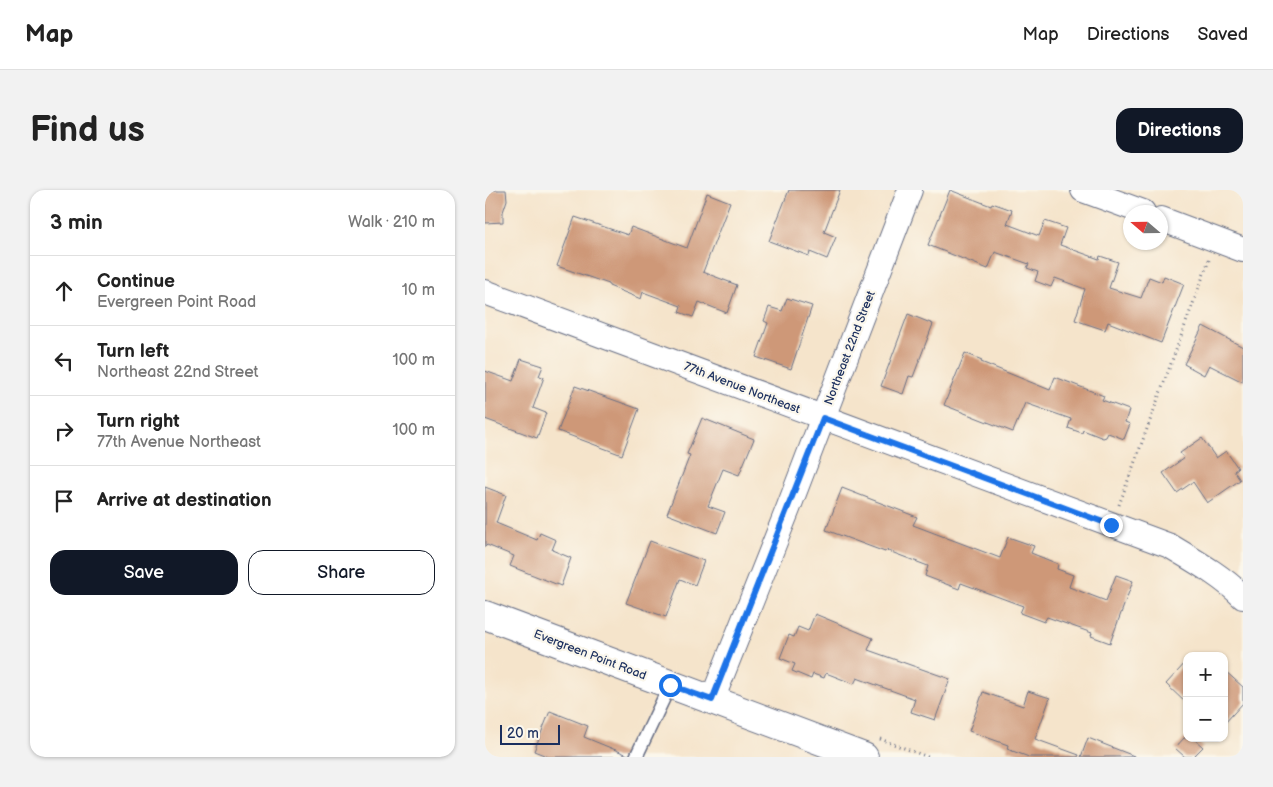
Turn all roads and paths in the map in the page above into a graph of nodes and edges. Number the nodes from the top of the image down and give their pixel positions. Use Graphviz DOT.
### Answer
graph roads {
  1 [pos="909,190"];
  2 [pos="1083,190"];
  3 [pos="1124,205"];
  4 [pos="1168,222"];
  5 [pos="1216,240"];
  6 [pos="1243,250"];
  7 [pos="485,292"];
  8 [pos="823,418"];
  9 [pos="1111,525"];
  10 [pos="1243,597"];
  11 [pos="485,615"];
  12 [pos="670,685"];
  13 [pos="712,700"];
  14 [pos="636,757"];
  15 [pos="864,757"];
  1 -- 8 [label="street, Northeast 22nd Street"];
  2 -- 3 [label="street"];
  4 -- 5 [label="street"];
  5 -- 6 [label="street"];
  5 -- 9 [label="path"];
  7 -- 8 [label="street, 77th Avenue Northeast"];
  8 -- 9 [label="street, 77th Avenue Northeast"];
  8 -- 13 [label="street, Northeast 22nd Street"];
  9 -- 10 [label="street, 77th Avenue Northeast"];
  11 -- 12 [label="street, Evergreen Point Road"];
  12 -- 13 [label="street, Evergreen Point Road"];
  12 -- 14 [label="lane"];
  13 -- 15 [label="street, Evergreen Point Road"];
}
